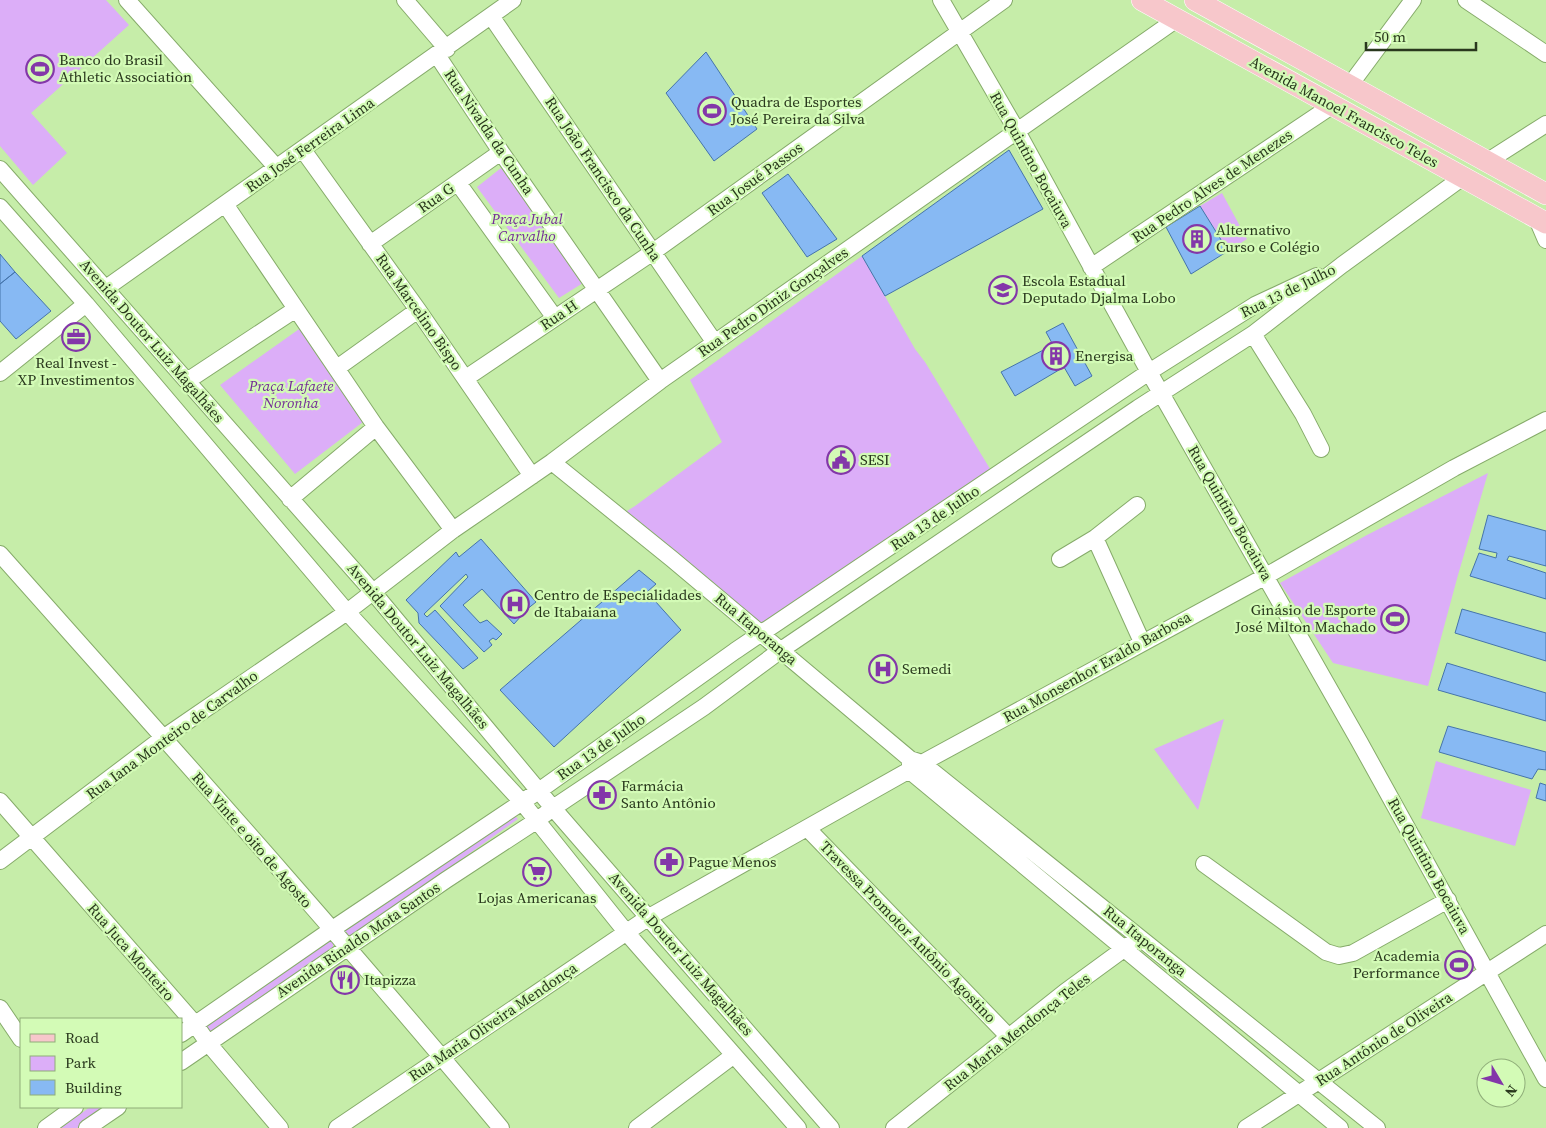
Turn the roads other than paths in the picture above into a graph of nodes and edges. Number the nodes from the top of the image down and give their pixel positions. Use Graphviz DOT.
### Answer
graph roads {
  1 [pos="127,0"];
  2 [pos="405,0"];
  3 [pos="513,0"];
  4 [pos="940,0"];
  5 [pos="1004,0"];
  6 [pos="1142,0"];
  7 [pos="1196,0"];
  8 [pos="1413,0"];
  9 [pos="1466,0"];
  10 [pos="491,16"];
  11 [pos="1177,19"];
  12 [pos="959,33"];
  13 [pos="1252,33"];
  14 [pos="1543,47"];
  15 [pos="442,52"];
  16 [pos="1294,55"];
  17 [pos="1243,56"];
  18 [pos="1281,78"];
  19 [pos="1350,85"];
  20 [pos="1333,106"];
  21 [pos="1546,124"];
  22 [pos="1428,128"];
  23 [pos="1017,131"];
  24 [pos="1408,147"];
  25 [pos="303,150"];
  26 [pos="501,152"];
  27 [pos="1488,161"];
  28 [pos="276,167"];
  29 [pos="0,169"];
  30 [pos="1462,177"];
  31 [pos="458,183"];
  32 [pos="1546,194"];
  33 [pos="225,204"];
  34 [pos="0,207"];
  35 [pos="1542,221"];
  36 [pos="1546,240"];
  37 [pos="370,244"];
  38 [pos="653,252"];
  39 [pos="1342,265"];
  40 [pos="1091,267"];
  41 [pos="106,288"];
  42 [pos="597,290"];
  43 [pos="86,304"];
  44 [pos="296,309"];
  45 [pos="418,310"];
  46 [pos="555,318"];
  47 [pos="1253,334"];
  48 [pos="715,343"];
  49 [pos="337,368"];
  50 [pos="1149,372"];
  51 [pos="0,373"];
  52 [pos="466,378"];
  53 [pos="187,382"];
  54 [pos="660,382"];
  55 [pos="1161,394"];
  56 [pos="1546,420"];
  57 [pos="376,427"];
  58 [pos="1321,449"];
  59 [pos="552,462"];
  60 [pos="532,476"];
  61 [pos="290,499"];
  62 [pos="1137,505"];
  63 [pos="453,530"];
  64 [pos="1096,538"];
  65 [pos="0,554"];
  66 [pos="1060,559"];
  67 [pos="1266,576"];
  68 [pos="373,592"];
  69 [pos="347,612"];
  70 [pos="762,634"];
  71 [pos="1142,642"];
  72 [pos="781,650"];
  73 [pos="163,738"];
  74 [pos="914,764"];
  75 [pos="540,790"];
  76 [pos="0,801"];
  77 [pos="522,802"];
  78 [pos="553,808"];
  79 [pos="536,821"];
  80 [pos="807,828"];
  81 [pos="32,838"];
  82 [pos="0,861"];
  83 [pos="1204,864"];
  84 [pos="1448,900"];
  85 [pos="649,917"];
  86 [pos="331,930"];
  87 [pos="626,932"];
  88 [pos="1546,934"];
  89 [pos="1139,937"];
  90 [pos="346,948"];
  91 [pos="1125,949"];
  92 [pos="1487,972"];
  93 [pos="0,1008"];
  94 [pos="179,1018"];
  95 [pos="188,1029"];
  96 [pos="20,1037"];
  97 [pos="1009,1037"];
  98 [pos="208,1043"];
  99 [pos="734,1055"];
  100 [pos="441,1056"];
  101 [pos="182,1061"];
  102 [pos="1546,1079"];
  103 [pos="1319,1081"];
  104 [pos="1299,1094"];
  105 [pos="71,1108"];
  106 [pos="117,1108"];
  107 [pos="46,1128"];
  108 [pos="87,1128"];
  109 [pos="280,1128"];
  110 [pos="337,1128"];
  111 [pos="501,1128"];
  112 [pos="637,1128"];
  113 [pos="798,1128"];
  114 [pos="831,1128"];
  115 [pos="894,1128"];
  116 [pos="1246,1128"];
  117 [pos="1340,1128"];
  118 [pos="1377,1128"];
  1 -- 28 [label="street"];
  2 -- 15 [label="street, Rua Nivalda da Cunha"];
  3 -- 10 [label="street, Rua José Ferreira Lima"];
  4 -- 12 [label="street, Rua Quintino Bocaiuva"];
  5 -- 12 [label="street, Rua Josué Passos"];
  6 -- 11 [label="main road, Avenida Manoel Francisco Teles"];
  7 -- 13 [label="main road, Avenida Manoel Francisco Teles"];
  8 -- 19 [label="street"];
  9 -- 14 [label="street"];
  10 -- 15 [label="street, Rua José Ferreira Lima"];
  10 -- 38 [label="street, Rua João Francisco da Cunha"];
  11 -- 17 [label="main road, Avenida Manoel Francisco Teles"];
  11 -- 23 [label="street, Rua Pedro Diniz Gonçalves"];
  12 -- 23 [label="street, Rua Quintino Bocaiuva"];
  12 -- 38 [label="street, Rua Josué Passos"];
  13 -- 16 [label="main road, Avenida Manoel Francisco Teles"];
  13 -- 17 [label="main road"];
  15 -- 25 [label="street, Rua José Ferreira Lima"];
  15 -- 26 [label="street, Rua Nivalda da Cunha"];
  16 -- 18 [label="main road"];
  16 -- 19 [label="main road, Avenida Manoel Francisco Teles"];
  17 -- 18 [label="main road, Avenida Manoel Francisco Teles"];
  18 -- 20 [label="main road, Avenida Manoel Francisco Teles"];
  19 -- 22 [label="main road, Avenida Manoel Francisco Teles"];
  20 -- 24 [label="main road, Avenida Manoel Francisco Teles"];
  20 -- 40 [label="street, Rua Pedro Alves de Menezes"];
  21 -- 27 [label="street"];
  22 -- 24 [label="main road"];
  22 -- 27 [label="main road, Avenida Manoel Francisco Teles"];
  23 -- 40 [label="street, Rua Quintino Bocaiuva"];
  23 -- 48 [label="street, Rua Pedro Diniz Gonçalves"];
  24 -- 30 [label="main road, Avenida Manoel Francisco Teles"];
  25 -- 28 [label="street, Rua José Ferreira Lima"];
  25 -- 37 [label="street, Rua Marcelino Bispo"];
  26 -- 31 [label="street, Rua G"];
  26 -- 42 [label="street, Rua Nivalda da Cunha"];
  27 -- 32 [label="main road, Avenida Manoel Francisco Teles"];
  28 -- 33 [label="street, Rua José Ferreira Lima"];
  29 -- 41 [label="street, Avenida Doutor Luiz Magalhães"];
  30 -- 35 [label="main road, Avenida Manoel Francisco Teles"];
  30 -- 39 [label="street, Rua 13 de Julho"];
  31 -- 37 [label="street, Rua G"];
  31 -- 46 [label="street"];
  33 -- 41 [label="street, Rua José Ferreira Lima"];
  33 -- 44 [label="street"];
  34 -- 43 [label="street, Avenida Doutor Luiz Magalhães"];
  35 -- 36 [label="street"];
  37 -- 45 [label="street, Rua Marcelino Bispo"];
  38 -- 42 [label="street, Rua H"];
  38 -- 48 [label="street, Rua João Francisco da Cunha"];
  39 -- 47 [label="street, Rua 13 de Julho"];
  39 -- 50 [label="street, Rua 13 de Julho"];
  40 -- 50 [label="street, Rua Quintino Bocaiuva"];
  41 -- 53 [label="street, Avenida Doutor Luiz Magalhães"];
  42 -- 46 [label="street, Rua H"];
  42 -- 54 [label="street, Rua Nivalda da Cunha"];
  43 -- 51 [label="street"];
  43 -- 69 [label="street, Avenida Doutor Luiz Magalhães"];
  44 -- 49 [label="street"];
  44 -- 53 [label="street"];
  45 -- 49 [label="street"];
  45 -- 52 [label="street, Rua Marcelino Bispo"];
  46 -- 52 [label="street, Rua H"];
  47 -- 55 [label="street, Rua 13 de Julho"];
  47 -- 58 [label="street"];
  48 -- 54 [label="street, Rua Pedro Diniz Gonçalves"];
  49 -- 57 [label="street"];
  50 -- 55 [label="street, Rua Quintino Bocaiuva"];
  50 -- 70 [label="street, Rua 13 de Julho"];
  52 -- 60 [label="street, Rua Marcelino Bispo"];
  53 -- 61 [label="street, Avenida Doutor Luiz Magalhães"];
  54 -- 59 [label="street, Rua Pedro Diniz Gonçalves"];
  55 -- 67 [label="street, Rua Quintino Bocaiuva"];
  55 -- 72 [label="street, Rua 13 de Julho"];
  56 -- 67 [label="street, Rua Monsenhor Eraldo Barbosa"];
  57 -- 61 [label="street"];
  57 -- 63 [label="street"];
  59 -- 60 [label="street, Rua Pedro Diniz Gonçalves"];
  59 -- 70 [label="street, Rua Itaporanga"];
  60 -- 63 [label="street, Rua Pedro Diniz Gonçalves"];
  61 -- 68 [label="street, Avenida Doutor Luiz Magalhães"];
  62 -- 64 [label="street"];
  63 -- 68 [label="street, Rua Pedro Diniz Gonçalves"];
  64 -- 66 [label="street"];
  64 -- 71 [label="street"];
  65 -- 73 [label="street, Rua Vinte e oito de Agosto"];
  67 -- 71 [label="street, Rua Monsenhor Eraldo Barbosa"];
  67 -- 84 [label="street, Rua Quintino Bocaiuva"];
  68 -- 69 [label="street, Rua Iana Monteiro de Carvalho"];
  68 -- 75 [label="street, Avenida Doutor Luiz Magalhães"];
  69 -- 73 [label="street, Rua Iana Monteiro de Carvalho"];
  69 -- 77 [label="street, Avenida Doutor Luiz Magalhães"];
  70 -- 72 [label="street, Rua Itaporanga"];
  70 -- 75 [label="street, Rua 13 de Julho"];
  71 -- 74 [label="street, Rua Monsenhor Eraldo Barbosa"];
  72 -- 74 [label="street, Rua Itaporanga"];
  72 -- 78 [label="street, Rua 13 de Julho"];
  73 -- 81 [label="street, Rua Iana Monteiro de Carvalho"];
  73 -- 86 [label="street, Rua Vinte e oito de Agosto"];
  74 -- 80 [label="street, Rua Monsenhor Eraldo Barbosa"];
  74 -- 89 [label="street, Rua Itaporanga"];
  74 -- 91 [label="street, Rua Itaporanga"];
  75 -- 77 [label="street, Rua 13 de Julho"];
  75 -- 78 [label="street, Avenida Doutor Luiz Magalhães"];
  76 -- 81 [label="street, Rua Juca Monteiro"];
  77 -- 79 [label="street, Avenida Doutor Luiz Magalhães"];
  77 -- 86 [label="street, Avenida Rinaldo Mota Santos"];
  78 -- 79 [label="street, Rua 13 de Julho"];
  78 -- 85 [label="street, Avenida Doutor Luiz Magalhães"];
  79 -- 87 [label="street, Avenida Doutor Luiz Magalhães"];
  79 -- 90 [label="street, Avenida Rinaldo Mota Santos"];
  80 -- 85 [label="street, Rua Monsenhor Eraldo Barbosa"];
  80 -- 97 [label="street, Travessa Promotor Antônio Agostino"];
  81 -- 82 [label="street, Rua Iana Monteiro de Carvalho"];
  81 -- 94 [label="street, Rua Juca Monteiro"];
  83 -- 84 [label="street"];
  84 -- 92 [label="street, Rua Quintino Bocaiuva"];
  85 -- 87 [label="street, Rua Maria Oliveira Mendonça"];
  85 -- 114 [label="street, Avenida Doutor Luiz Magalhães"];
  86 -- 90 [label="street, Rua Vinte e oito de Agosto"];
  86 -- 95 [label="street, Avenida Rinaldo Mota Santos"];
  87 -- 99 [label="street, Avenida Doutor Luiz Magalhães"];
  87 -- 100 [label="street, Rua Maria Oliveira Mendonça"];
  88 -- 92 [label="street, Rua Antônio de Oliveira"];
  89 -- 91 [label="street, Rua Maria Mendonça Teles"];
  89 -- 103 [label="street, Rua Itaporanga"];
  90 -- 98 [label="street, Avenida Rinaldo Mota Santos"];
  90 -- 100 [label="street, Rua Vinte e oito de Agosto"];
  91 -- 97 [label="street, Rua Maria Mendonça Teles"];
  91 -- 104 [label="street, Rua Itaporanga"];
  92 -- 102 [label="street, Rua Quintino Bocaiuva"];
  92 -- 103 [label="street, Rua Antônio de Oliveira"];
  93 -- 96 [label="street"];
  95 -- 98 [label="street, Rua Juca Monteiro"];
  97 -- 115 [label="street, Rua Maria Mendonça Teles"];
  98 -- 101 [label="street, Avenida Rinaldo Mota Santos"];
  98 -- 109 [label="street, Rua Juca Monteiro"];
  99 -- 112 [label="street"];
  99 -- 113 [label="street, Avenida Doutor Luiz Magalhães"];
  100 -- 110 [label="street, Rua Maria Oliveira Mendonça"];
  100 -- 111 [label="street, Rua Vinte e oito de Agosto"];
  103 -- 104 [label="street, Rua Antônio de Oliveira"];
  103 -- 118 [label="street, Rua Itaporanga"];
  104 -- 116 [label="street, Rua Antônio de Oliveira"];
  104 -- 117 [label="street, Rua Itaporanga"];
  105 -- 107 [label="street"];
  106 -- 108 [label="street"];
}
